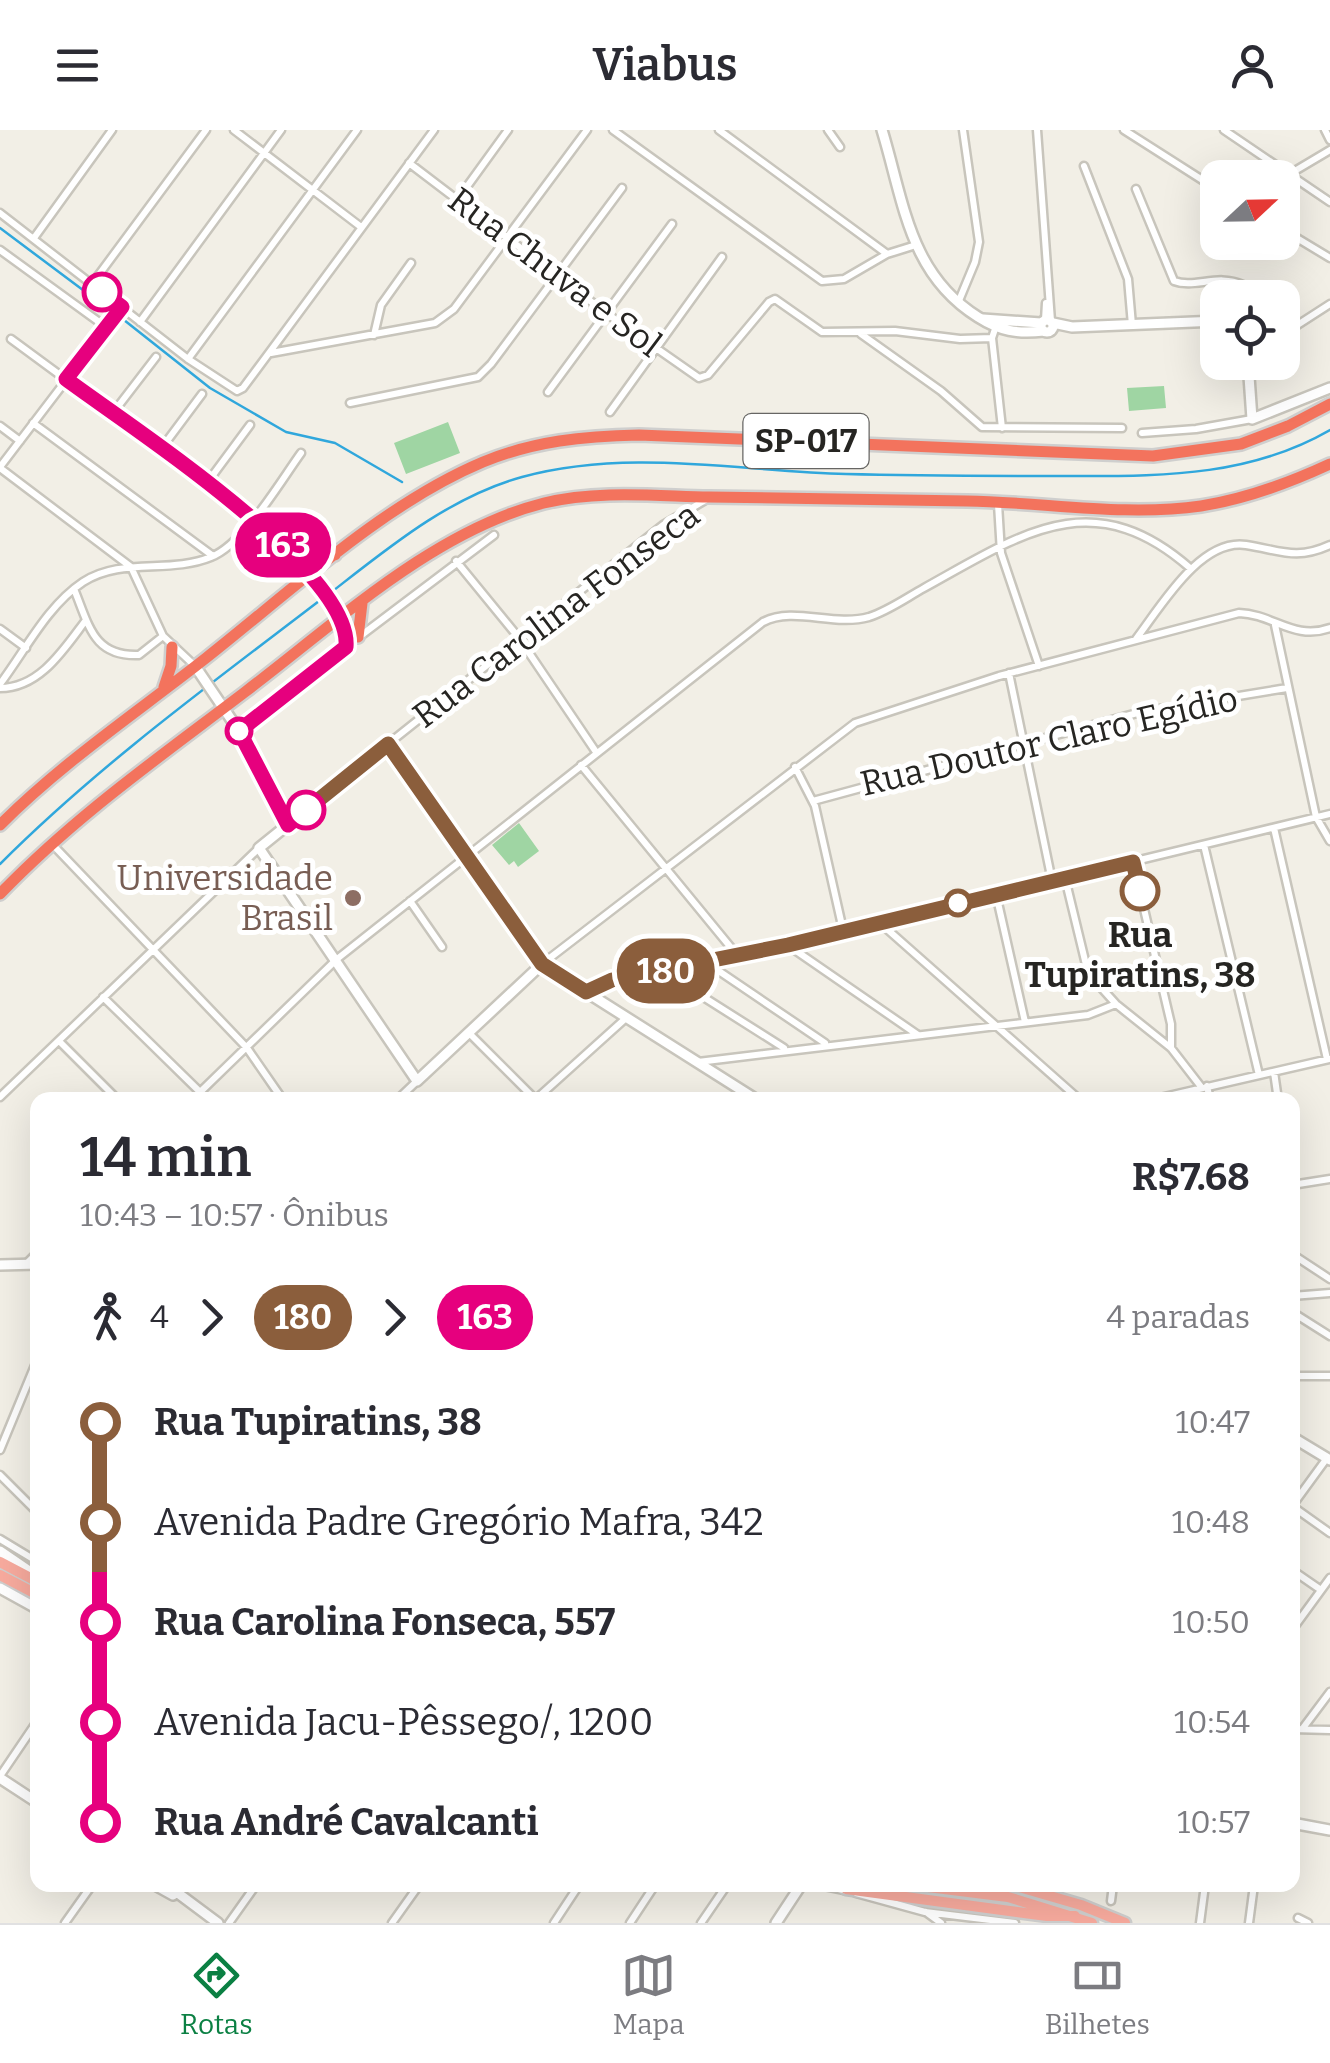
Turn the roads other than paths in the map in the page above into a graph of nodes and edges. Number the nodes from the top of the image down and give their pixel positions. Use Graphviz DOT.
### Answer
graph roads {
  1 [pos="112,130"];
  2 [pos="206,130"];
  3 [pos="234,130"];
  4 [pos="281,130"];
  5 [pos="357,130"];
  6 [pos="434,130"];
  7 [pos="508,130"];
  8 [pos="587,130"];
  9 [pos="613,130"];
  10 [pos="719,130"];
  11 [pos="828,130"];
  12 [pos="882,130"];
  13 [pos="963,130"];
  14 [pos="1037,130"];
  15 [pos="1124,130"];
  16 [pos="1224,130"];
  17 [pos="1326,130"];
  18 [pos="1330,140"];
  19 [pos="840,147"];
  20 [pos="1330,150"];
  21 [pos="264,152"];
  22 [pos="1267,160"];
  23 [pos="409,164"];
  24 [pos="1084,166"];
  25 [pos="1300,168"];
  26 [pos="1200,179"];
  27 [pos="1300,183"];
  28 [pos="622,188"];
  29 [pos="313,189"];
  30 [pos="1136,189"];
  31 [pos="458,200"];
  32 [pos="1330,202"];
  33 [pos="0,213"];
  34 [pos="672,224"];
  35 [pos="361,228"];
  36 [pos="508,237"];
  37 [pos="34,238"];
  38 [pos="1300,240"];
  39 [pos="916,245"];
  40 [pos="0,250"];
  41 [pos="886,254"];
  42 [pos="722,258"];
  43 [pos="1330,258"];
  44 [pos="411,263"];
  45 [pos="558,276"];
  46 [pos="1200,282"];
  47 [pos="92,284"];
  48 [pos="957,304"];
  49 [pos="1330,304"];
  50 [pos="122,307"];
  51 [pos="606,313"];
  52 [pos="140,322"];
  53 [pos="1200,323"];
  54 [pos="1300,323"];
  55 [pos="1047,325"];
  56 [pos="1132,325"];
  57 [pos="106,327"];
  58 [pos="995,329"];
  59 [pos="860,333"];
  60 [pos="374,335"];
  61 [pos="12,339"];
  62 [pos="654,348"];
  63 [pos="270,354"];
  64 [pos="156,357"];
  65 [pos="188,359"];
  66 [pos="66,379"];
  67 [pos="1249,380"];
  68 [pos="1330,388"];
  69 [pos="548,392"];
  70 [pos="202,394"];
  71 [pos="350,403"];
  72 [pos="1330,404"];
  73 [pos="610,412"];
  74 [pos="112,413"];
  75 [pos="1252,419"];
  76 [pos="33,423"];
  77 [pos="0,426"];
  78 [pos="250,426"];
  79 [pos="1002,428"];
  80 [pos="1122,428"];
  81 [pos="1142,432"];
  82 [pos="20,440"];
  83 [pos="161,449"];
  84 [pos="301,453"];
  85 [pos="1330,464"];
  86 [pos="0,468"];
  87 [pos="207,483"];
  88 [pos="713,497"];
  89 [pos="998,502"];
  90 [pos="254,518"];
  91 [pos="494,535"];
  92 [pos="1000,546"];
  93 [pos="1328,546"];
  94 [pos="288,549"];
  95 [pos="335,556"];
  96 [pos="214,557"];
  97 [pos="456,562"];
  98 [pos="130,568"];
  99 [pos="1190,568"];
  100 [pos="313,579"];
  101 [pos="74,589"];
  102 [pos="362,603"];
  103 [pos="339,615"];
  104 [pos="86,619"];
  105 [pos="1275,624"];
  106 [pos="1330,628"];
  107 [pos="0,629"];
  108 [pos="164,636"];
  109 [pos="358,638"];
  110 [pos="519,638"];
  111 [pos="1134,640"];
  112 [pos="172,647"];
  113 [pos="346,647"];
  114 [pos="26,648"];
  115 [pos="1039,666"];
  116 [pos="197,669"];
  117 [pos="1009,673"];
  118 [pos="0,686"];
  119 [pos="1288,688"];
  120 [pos="163,690"];
  121 [pos="222,704"];
  122 [pos="239,731"];
  123 [pos="1023,743"];
  124 [pos="388,744"];
  125 [pos="596,752"];
  126 [pos="581,764"];
  127 [pos="795,767"];
  128 [pos="813,800"];
  129 [pos="1330,814"];
  130 [pos="1316,817"];
  131 [pos="0,825"];
  132 [pos="288,825"];
  133 [pos="1274,828"];
  134 [pos="1330,840"];
  135 [pos="52,844"];
  136 [pos="1204,845"];
  137 [pos="259,848"];
  138 [pos="466,856"];
  139 [pos="1133,862"];
  140 [pos="666,870"];
  141 [pos="1065,878"];
  142 [pos="1052,881"];
  143 [pos="0,894"];
  144 [pos="996,894"];
  145 [pos="410,901"];
  146 [pos="879,922"];
  147 [pos="843,930"];
  148 [pos="788,945"];
  149 [pos="153,947"];
  150 [pos="442,948"];
  151 [pos="736,955"];
  152 [pos="337,959"];
  153 [pos="706,962"];
  154 [pos="542,964"];
  155 [pos="663,972"];
  156 [pos="586,992"];
  157 [pos="103,997"];
  158 [pos="1116,1004"];
  159 [pos="628,1017"];
  160 [pos="1025,1022"];
  161 [pos="994,1026"];
  162 [pos="468,1032"];
  163 [pos="919,1035"];
  164 [pos="59,1041"];
  165 [pos="827,1044"];
  166 [pos="248,1048"];
  167 [pos="1171,1048"];
  168 [pos="787,1050"];
  169 [pos="1329,1059"];
  170 [pos="698,1062"];
  171 [pos="1274,1072"];
  172 [pos="1259,1075"];
  173 [pos="417,1081"];
  174 [pos="1205,1087"];
  175 [pos="742,1090"];
  176 [pos="110,1092"];
  177 [pos="200,1092"];
  178 [pos="274,1092"];
  179 [pos="405,1092"];
  180 [pos="527,1092"];
  181 [pos="544,1092"];
  182 [pos="745,1092"];
  183 [pos="1071,1092"];
  184 [pos="1184,1092"];
  185 [pos="1207,1092"];
  186 [pos="1277,1092"];
  187 [pos="0,1097"];
  188 [pos="1330,1179"];
  189 [pos="1300,1184"];
  190 [pos="1300,1259"];
  191 [pos="30,1264"];
  192 [pos="0,1265"];
  193 [pos="1330,1278"];
  194 [pos="1330,1293"];
  195 [pos="1300,1295"];
  196 [pos="1300,1317"];
  197 [pos="1330,1336"];
  198 [pos="1300,1376"];
  199 [pos="1330,1376"];
  200 [pos="30,1377"];
  201 [pos="1300,1442"];
  202 [pos="0,1450"];
  203 [pos="1329,1459"];
  204 [pos="0,1475"];
  205 [pos="1300,1496"];
  206 [pos="30,1505"];
  207 [pos="1300,1512"];
  208 [pos="1330,1533"];
  209 [pos="0,1539"];
  210 [pos="0,1551"];
  211 [pos="30,1557"];
  212 [pos="0,1562"];
  213 [pos="30,1574"];
  214 [pos="0,1576"];
  215 [pos="30,1576"];
  216 [pos="1300,1576"];
  217 [pos="1330,1578"];
  218 [pos="0,1588"];
  219 [pos="1321,1590"];
  220 [pos="30,1592"];
  221 [pos="30,1605"];
  222 [pos="1300,1619"];
  223 [pos="1330,1692"];
  224 [pos="1300,1724"];
  225 [pos="1300,1728"];
  226 [pos="1330,1730"];
  227 [pos="30,1732"];
  228 [pos="0,1777"];
  229 [pos="30,1798"];
  230 [pos="1300,1824"];
  231 [pos="1329,1827"];
  232 [pos="87,1892"];
  233 [pos="168,1892"];
  234 [pos="176,1892"];
  235 [pos="251,1892"];
  236 [pos="413,1892"];
  237 [pos="574,1892"];
  238 [pos="650,1892"];
  239 [pos="722,1892"];
  240 [pos="797,1892"];
  241 [pos="853,1892"];
  242 [pos="869,1892"];
  243 [pos="978,1892"];
  244 [pos="991,1892"];
  245 [pos="1037,1892"];
  246 [pos="1112,1892"];
  247 [pos="1204,1892"];
  248 [pos="1253,1892"];
  249 [pos="1111,1901"];
  250 [pos="189,1903"];
  251 [pos="955,1903"];
  252 [pos="926,1912"];
  253 [pos="1075,1916"];
  254 [pos="1298,1918"];
  255 [pos="939,1922"];
  256 [pos="65,1923"];
  257 [pos="218,1923"];
  258 [pos="230,1923"];
  259 [pos="392,1923"];
  260 [pos="554,1923"];
  261 [pos="630,1923"];
  262 [pos="701,1923"];
  263 [pos="776,1923"];
  264 [pos="1015,1923"];
  265 [pos="1092,1923"];
  266 [pos="1125,1923"];
  267 [pos="1200,1923"];
  268 [pos="1249,1923"];
  269 [pos="1308,1923"];
  1 -- 37 [label="street"];
  2 -- 47 [label="street"];
  3 -- 21 [label="street"];
  4 -- 21 [label="street"];
  5 -- 29 [label="street"];
  6 -- 23 [label="street"];
  7 -- 31 [label="street"];
  8 -- 36 [label="street"];
  9 -- 41 [label="street"];
  10 -- 41 [label="street"];
  11 -- 19 [label="street"];
  12 -- 39 [label="street"];
  13 -- 48 [label="street"];
  14 -- 55 [label="street"];
  15 -- 26 [label="street"];
  16 -- 22 [label="street"];
  17 -- 18 [label="street"];
  20 -- 25 [label="street"];
  21 -- 29 [label="street"];
  21 -- 52 [label="street"];
  23 -- 31 [label="street, Rua Chuva e Sol"];
  23 -- 35 [label="street"];
  24 -- 56 [label="street"];
  27 -- 32 [label="street"];
  28 -- 45 [label="street"];
  29 -- 35 [label="street"];
  29 -- 65 [label="street"];
  30 -- 46 [label="street"];
  31 -- 36 [label="street, Rua Chuva e Sol"];
  33 -- 37 [label="street"];
  34 -- 51 [label="street"];
  35 -- 63 [label="street"];
  36 -- 45 [label="street, Rua Chuva e Sol"];
  36 -- 60 [label="street"];
  37 -- 47 [label="street"];
  38 -- 43 [label="street"];
  39 -- 41 [label="street"];
  39 -- 48 [label="street"];
  40 -- 57 [label="street"];
  42 -- 62 [label="street"];
  44 -- 60 [label="street"];
  45 -- 51 [label="street, Rua Chuva e Sol"];
  45 -- 71 [label="street"];
  47 -- 50 [label="street"];
  48 -- 58 [label="street"];
  49 -- 54 [label="street"];
  50 -- 52 [label="street"];
  50 -- 57 [label="street"];
  51 -- 62 [label="street, Rua Chuva e Sol"];
  51 -- 69 [label="street"];
  52 -- 65 [label="street"];
  53 -- 56 [label="street"];
  55 -- 56 [label="street"];
  55 -- 58 [label="street"];
  57 -- 66 [label="street"];
  58 -- 59 [label="street"];
  58 -- 79 [label="street"];
  59 -- 62 [label="street, Rua Chuva e Sol"];
  59 -- 79 [label="street"];
  60 -- 63 [label="street"];
  61 -- 66 [label="street"];
  62 -- 73 [label="street"];
  63 -- 65 [label="street"];
  64 -- 74 [label="street"];
  66 -- 74 [label="street"];
  66 -- 76 [label="street"];
  67 -- 75 [label="street"];
  68 -- 75 [label="street"];
  70 -- 83 [label="street"];
  72 -- 95 [label="highway, SP-017"];
  74 -- 83 [label="street"];
  75 -- 81 [label="street"];
  76 -- 82 [label="street"];
  76 -- 96 [label="street"];
  77 -- 82 [label="street"];
  78 -- 87 [label="street"];
  79 -- 80 [label="street"];
  82 -- 86 [label="street"];
  83 -- 87 [label="street"];
  84 -- 90 [label="street"];
  85 -- 89 [label="highway, SP-017"];
  86 -- 98 [label="street"];
  87 -- 90 [label="street"];
  88 -- 89 [label="highway, SP-017"];
  88 -- 102 [label="highway, SP-017"];
  88 -- 110 [label="street, Rua Carolina Fonseca"];
  89 -- 92 [label="street"];
  90 -- 94 [label="street"];
  90 -- 96 [label="street"];
  91 -- 97 [label="street"];
  92 -- 99 [label="street"];
  92 -- 115 [label="street"];
  92 -- 125 [label="street"];
  93 -- 99 [label="street"];
  94 -- 95 [label="highway"];
  94 -- 100 [label="street"];
  95 -- 100 [label="highway, SP-017"];
  96 -- 98 [label="street"];
  97 -- 109 [label="street"];
  97 -- 110 [label="street"];
  98 -- 101 [label="street"];
  98 -- 108 [label="street"];
  99 -- 111 [label="street"];
  100 -- 103 [label="street"];
  100 -- 116 [label="highway, SP-017"];
  101 -- 104 [label="street"];
  101 -- 114 [label="street"];
  102 -- 103 [label="highway, SP-017"];
  102 -- 109 [label="highway"];
  103 -- 113 [label="street"];
  103 -- 121 [label="highway, SP-017"];
  104 -- 108 [label="street"];
  104 -- 118 [label="street"];
  105 -- 106 [label="street"];
  105 -- 111 [label="street"];
  105 -- 119 [label="street"];
  107 -- 114 [label="street"];
  108 -- 112 [label="street"];
  109 -- 113 [label="street"];
  110 -- 124 [label="street, Rua Carolina Fonseca"];
  110 -- 125 [label="street"];
  111 -- 115 [label="street"];
  112 -- 116 [label="street"];
  112 -- 120 [label="highway"];
  113 -- 122 [label="street"];
  114 -- 118 [label="street"];
  115 -- 117 [label="street"];
  116 -- 120 [label="highway, SP-017"];
  116 -- 121 [label="street"];
  117 -- 123 [label="street"];
  117 -- 127 [label="street"];
  119 -- 123 [label="street, Rua Doutor Claro Egídio"];
  119 -- 130 [label="street"];
  120 -- 131 [label="highway, SP-017"];
  121 -- 122 [label="street"];
  121 -- 135 [label="highway, SP-017"];
  122 -- 132 [label="street"];
  123 -- 128 [label="street, Rua Doutor Claro Egídio"];
  123 -- 142 [label="street"];
  124 -- 132 [label="street, Rua Carolina Fonseca"];
  124 -- 138 [label="street"];
  125 -- 126 [label="street"];
  126 -- 138 [label="street"];
  126 -- 140 [label="street"];
  127 -- 128 [label="street"];
  127 -- 140 [label="street"];
  128 -- 147 [label="street"];
  129 -- 130 [label="street"];
  130 -- 133 [label="street"];
  130 -- 134 [label="street"];
  132 -- 137 [label="street, Rua Carolina Fonseca"];
  133 -- 136 [label="street"];
  133 -- 169 [label="street"];
  135 -- 143 [label="highway, SP-017"];
  135 -- 149 [label="street"];
  136 -- 139 [label="street"];
  136 -- 172 [label="street"];
  137 -- 149 [label="street, Rua Carolina Fonseca"];
  137 -- 152 [label="street"];
  138 -- 145 [label="street"];
  138 -- 154 [label="street"];
  139 -- 141 [label="street"];
  139 -- 167 [label="street"];
  140 -- 151 [label="street"];
  140 -- 154 [label="street"];
  141 -- 142 [label="street"];
  141 -- 158 [label="street"];
  142 -- 144 [label="street"];
  144 -- 146 [label="street"];
  144 -- 160 [label="street"];
  145 -- 150 [label="street"];
  145 -- 152 [label="street"];
  146 -- 147 [label="street"];
  146 -- 161 [label="street"];
  147 -- 148 [label="street"];
  148 -- 151 [label="street"];
  148 -- 163 [label="street"];
  149 -- 157 [label="street, Rua Carolina Fonseca"];
  149 -- 166 [label="street"];
  151 -- 153 [label="street"];
  152 -- 166 [label="street"];
  152 -- 173 [label="street"];
  153 -- 155 [label="street"];
  153 -- 165 [label="street"];
  154 -- 156 [label="street"];
  154 -- 162 [label="street"];
  155 -- 156 [label="street"];
  155 -- 168 [label="street"];
  156 -- 159 [label="street"];
  157 -- 164 [label="street, Rua Carolina Fonseca"];
  157 -- 177 [label="street"];
  158 -- 160 [label="street"];
  158 -- 167 [label="street"];
  159 -- 170 [label="street"];
  159 -- 181 [label="street"];
  160 -- 161 [label="street"];
  161 -- 163 [label="street"];
  161 -- 183 [label="street"];
  162 -- 173 [label="street"];
  162 -- 180 [label="street"];
  163 -- 165 [label="street"];
  164 -- 176 [label="street"];
  164 -- 187 [label="street, Rua Carolina Fonseca"];
  165 -- 168 [label="street"];
  166 -- 177 [label="street"];
  166 -- 178 [label="street"];
  167 -- 174 [label="street"];
  168 -- 170 [label="street"];
  169 -- 171 [label="street"];
  170 -- 175 [label="street"];
  171 -- 172 [label="street"];
  171 -- 186 [label="street"];
  172 -- 174 [label="street"];
  173 -- 179 [label="street"];
  174 -- 184 [label="street"];
  174 -- 185 [label="street"];
  175 -- 182 [label="street"];
  188 -- 189 [label="street"];
  190 -- 193 [label="street"];
  191 -- 192 [label="street"];
  194 -- 195 [label="street"];
  196 -- 197 [label="street"];
  198 -- 199 [label="street"];
  200 -- 202 [label="street"];
  201 -- 203 [label="street"];
  203 -- 205 [label="street"];
  204 -- 206 [label="street"];
  207 -- 208 [label="street"];
  209 -- 211 [label="street"];
  210 -- 213 [label="street"];
  212 -- 215 [label="main road"];
  214 -- 220 [label="main road"];
  216 -- 219 [label="street"];
  217 -- 219 [label="street"];
  218 -- 221 [label="street"];
  219 -- 222 [label="street"];
  223 -- 224 [label="street"];
  225 -- 226 [label="street"];
  227 -- 228 [label="street"];
  228 -- 229 [label="street"];
  230 -- 231 [label="street"];
  232 -- 256 [label="street"];
  233 -- 250 [label="street"];
  234 -- 250 [label="street"];
  235 -- 258 [label="street"];
  236 -- 259 [label="street"];
  237 -- 260 [label="street"];
  238 -- 261 [label="street"];
  239 -- 262 [label="street"];
  240 -- 263 [label="street"];
  241 -- 252 [label="street"];
  242 -- 251 [label="main road"];
  243 -- 251 [label="main road"];
  244 -- 253 [label="main road"];
  245 -- 266 [label="main road"];
  246 -- 249 [label="street"];
  247 -- 267 [label="street"];
  248 -- 268 [label="street"];
  250 -- 257 [label="street"];
  251 -- 253 [label="main road"];
  252 -- 255 [label="street"];
  252 -- 264 [label="street"];
  253 -- 265 [label="main road"];
  254 -- 269 [label="street"];
}
